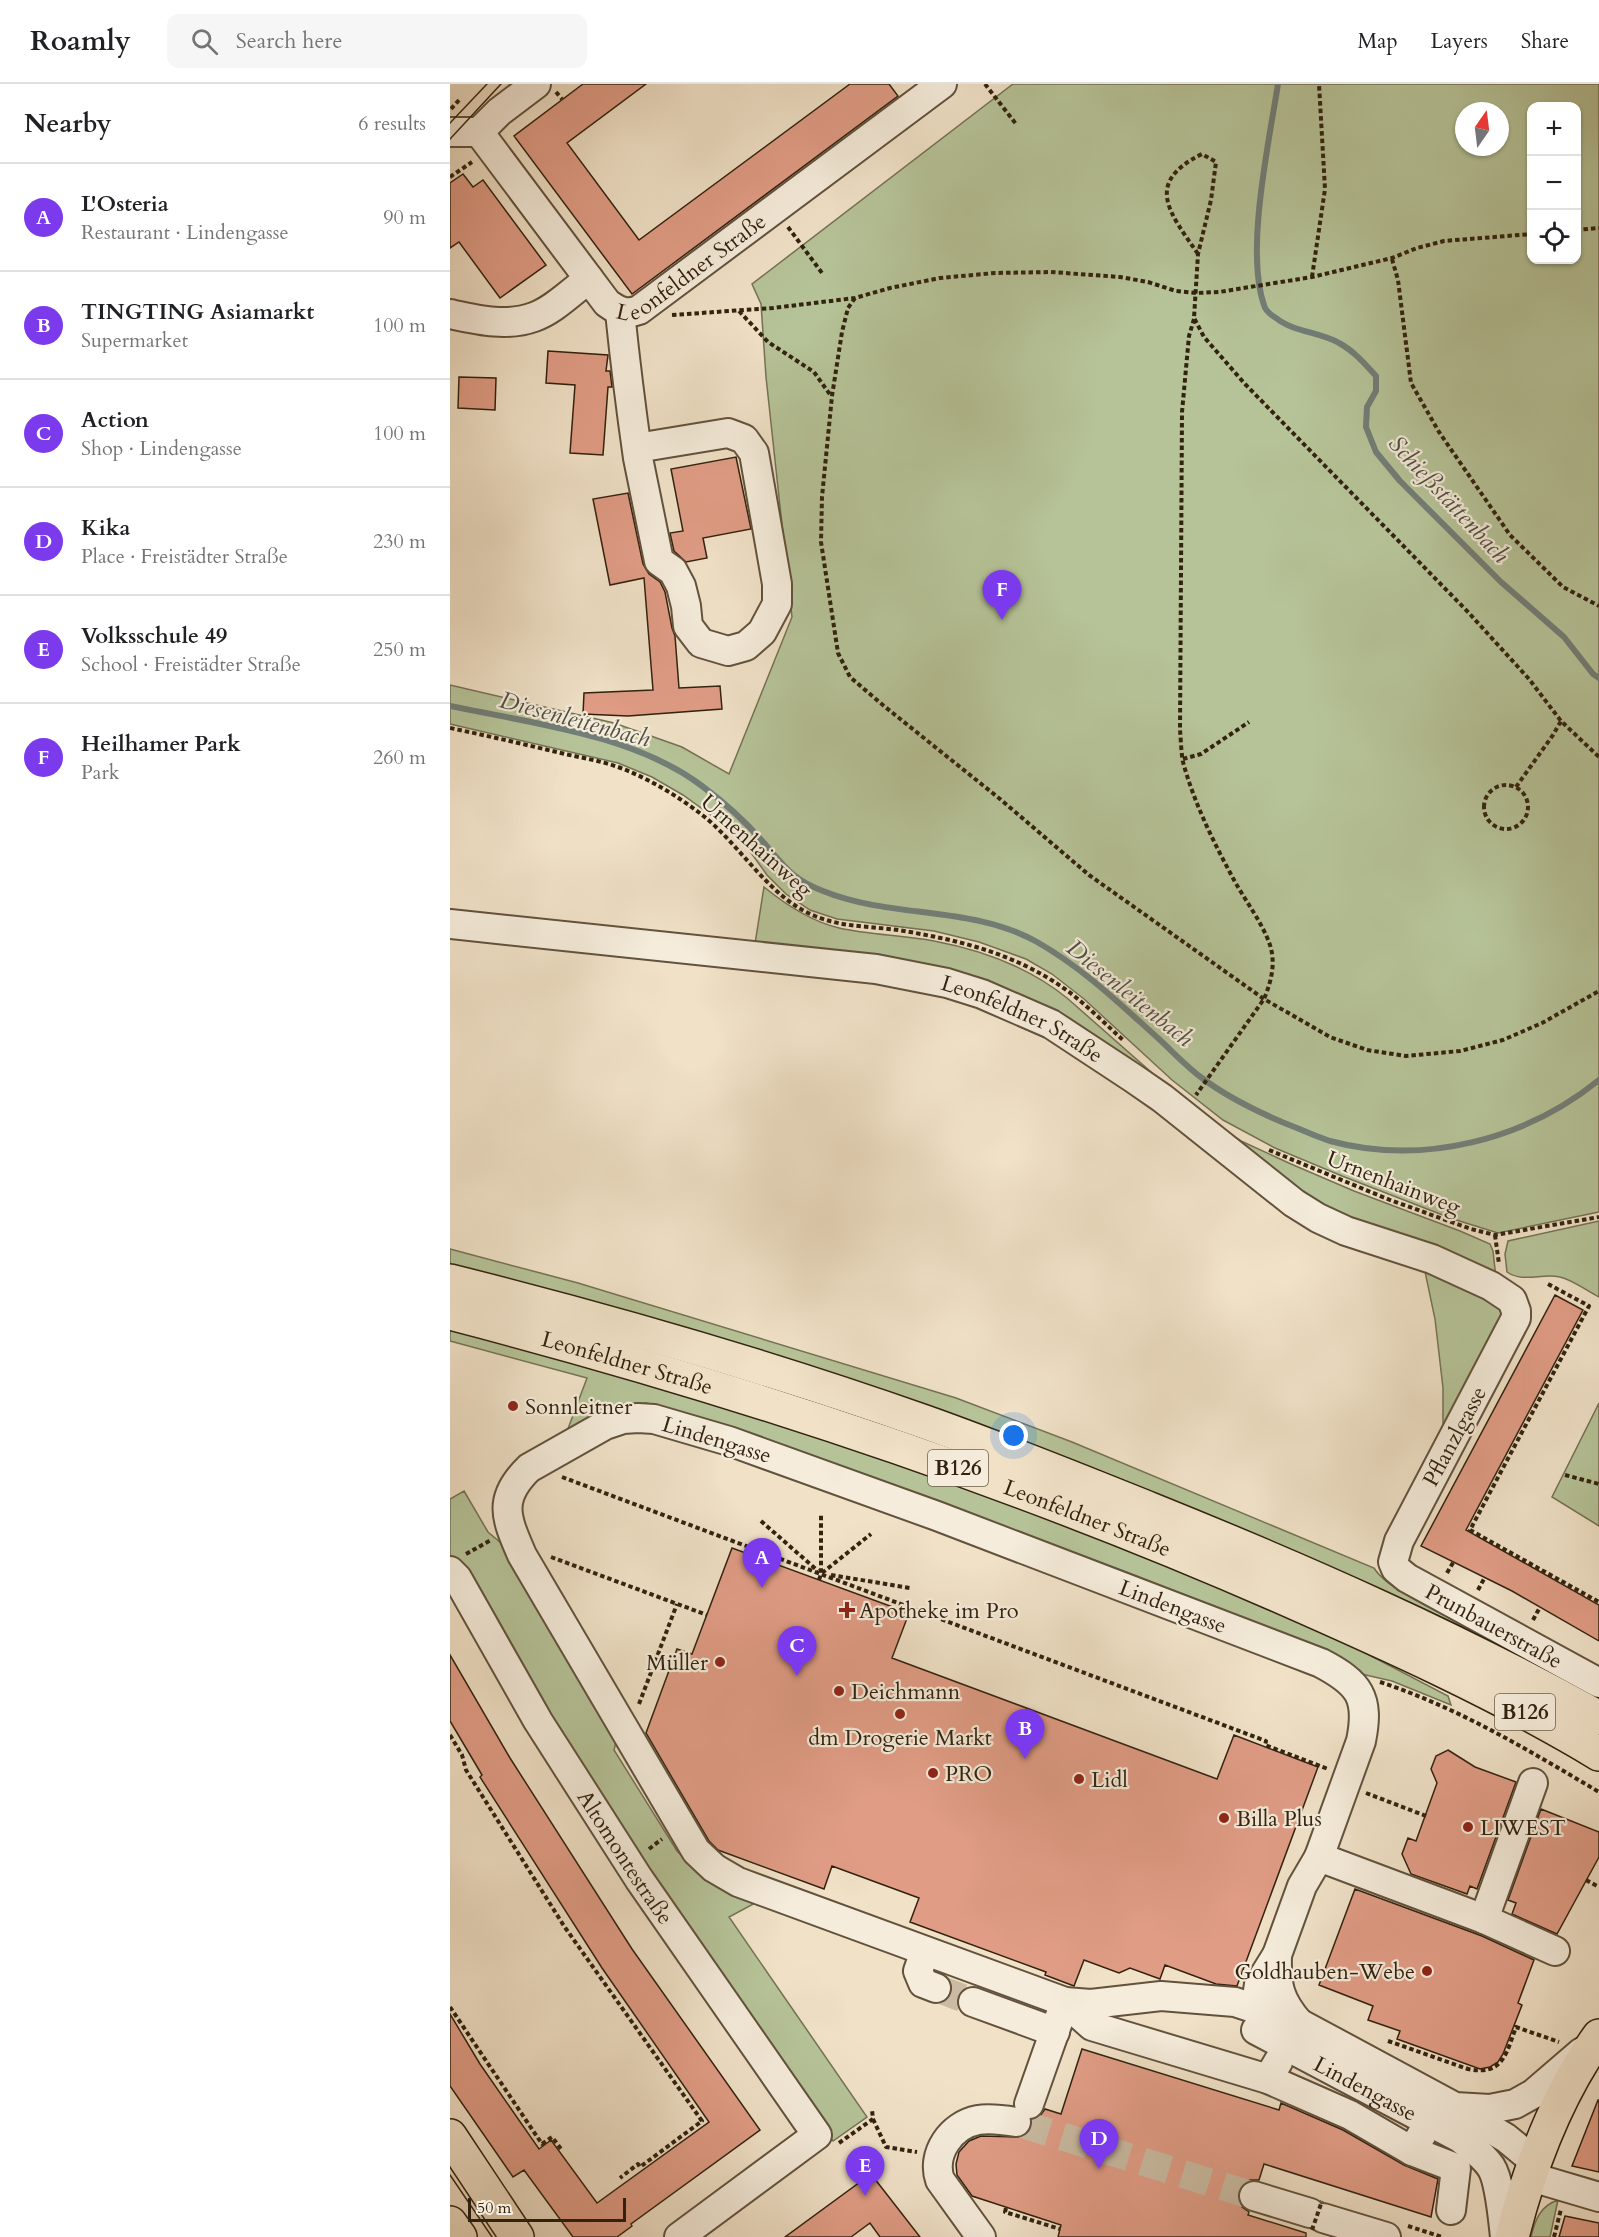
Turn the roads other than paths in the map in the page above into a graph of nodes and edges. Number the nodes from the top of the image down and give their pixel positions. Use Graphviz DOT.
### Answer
graph roads {
  1 [pos="536,84"];
  2 [pos="942,84"];
  3 [pos="450,132"];
  4 [pos="480,144"];
  5 [pos="589,279"];
  6 [pos="620,312"];
  7 [pos="450,314"];
  8 [pos="637,448"];
  9 [pos="450,924"];
  10 [pos="450,1281"];
  11 [pos="1516,1311"];
  12 [pos="450,1313"];
  13 [pos="458,1562"];
  14 [pos="1393,1562"];
  15 [pos="1599,1683"];
  16 [pos="1599,1718"];
  17 [pos="1599,1754"];
  18 [pos="1533,1783"];
  19 [pos="1319,1857"];
  20 [pos="1484,1919"];
  21 [pos="925,1951"];
  22 [pos="1555,1951"];
  23 [pos="1277,1955"];
  24 [pos="936,1988"];
  25 [pos="1209,2001"];
  26 [pos="973,2002"];
  27 [pos="1065,2002"];
  28 [pos="1258,2010"];
  29 [pos="1055,2032"];
  30 [pos="1286,2036"];
  31 [pos="1598,2037"];
  32 [pos="1268,2079"];
  33 [pos="1455,2107"];
  34 [pos="1429,2121"];
  35 [pos="450,2136"];
  36 [pos="1460,2138"];
  37 [pos="1412,2151"];
  38 [pos="1531,2169"];
  39 [pos="1254,2196"];
  40 [pos="1599,2197"];
  41 [pos="1451,2210"];
  42 [pos="450,2223"];
  43 [pos="460,2237"];
  44 [pos="518,2237"];
  45 [pos="679,2237"];
  46 [pos="981,2237"];
  47 [pos="1386,2237"];
  48 [pos="1505,2237"];
  49 [pos="1512,2237"];
  1 -- 4 [label="street"];
  2 -- 6 [label="street, Leonfeldner Straße"];
  3 -- 4 [label="street"];
  4 -- 5 [label="street, Leonfeldner Straße"];
  5 -- 6 [label="street, Leonfeldner Straße"];
  5 -- 7 [label="street"];
  6 -- 8 [label="street"];
  8 -- 8 [label="street"];
  9 -- 11 [label="street, Leonfeldner Straße"];
  10 -- 16 [label="main road, Leonfeldner Straße / B126"];
  11 -- 14 [label="street, Pflanzlgasse"];
  12 -- 17 [label="main road, Leonfeldner Straße / B126"];
  13 -- 45 [label="street, Altomontestraße"];
  14 -- 15 [label="street, Prunbauerstraße"];
  18 -- 20 [label="street"];
  19 -- 20 [label="street"];
  19 -- 21 [label="street, Lindengasse"];
  19 -- 23 [label="street, Lindengasse"];
  20 -- 22 [label="street"];
  21 -- 24 [label="street"];
  21 -- 27 [label="street, Lindengasse"];
  23 -- 28 [label="street, Lindengasse"];
  23 -- 30 [label="street, Lindengasse"];
  25 -- 27 [label="street, Lindengasse"];
  25 -- 28 [label="street, Lindengasse"];
  25 -- 30 [label="street, Lindengasse"];
  26 -- 29 [label="street"];
  27 -- 29 [label="street"];
  27 -- 32 [label="street"];
  28 -- 30 [label="street, Lindengasse"];
  29 -- 46 [label="street"];
  30 -- 32 [label="street"];
  30 -- 33 [label="street, Lindengasse"];
  30 -- 34 [label="street, Lindengasse"];
  31 -- 33 [label="street, Lindengasse"];
  31 -- 38 [label="main road"];
  32 -- 37 [label="street"];
  33 -- 38 [label="street, Lindengasse"];
  34 -- 36 [label="street, Lindengasse"];
  34 -- 37 [label="street"];
  35 -- 44 [label="main road"];
  36 -- 38 [label="street, Lindengasse"];
  36 -- 48 [label="street, Lindengasse"];
  37 -- 41 [label="street"];
  38 -- 40 [label="street, Lindengasse"];
  38 -- 49 [label="main road"];
  39 -- 47 [label="street"];
  42 -- 43 [label="main road"];
}
